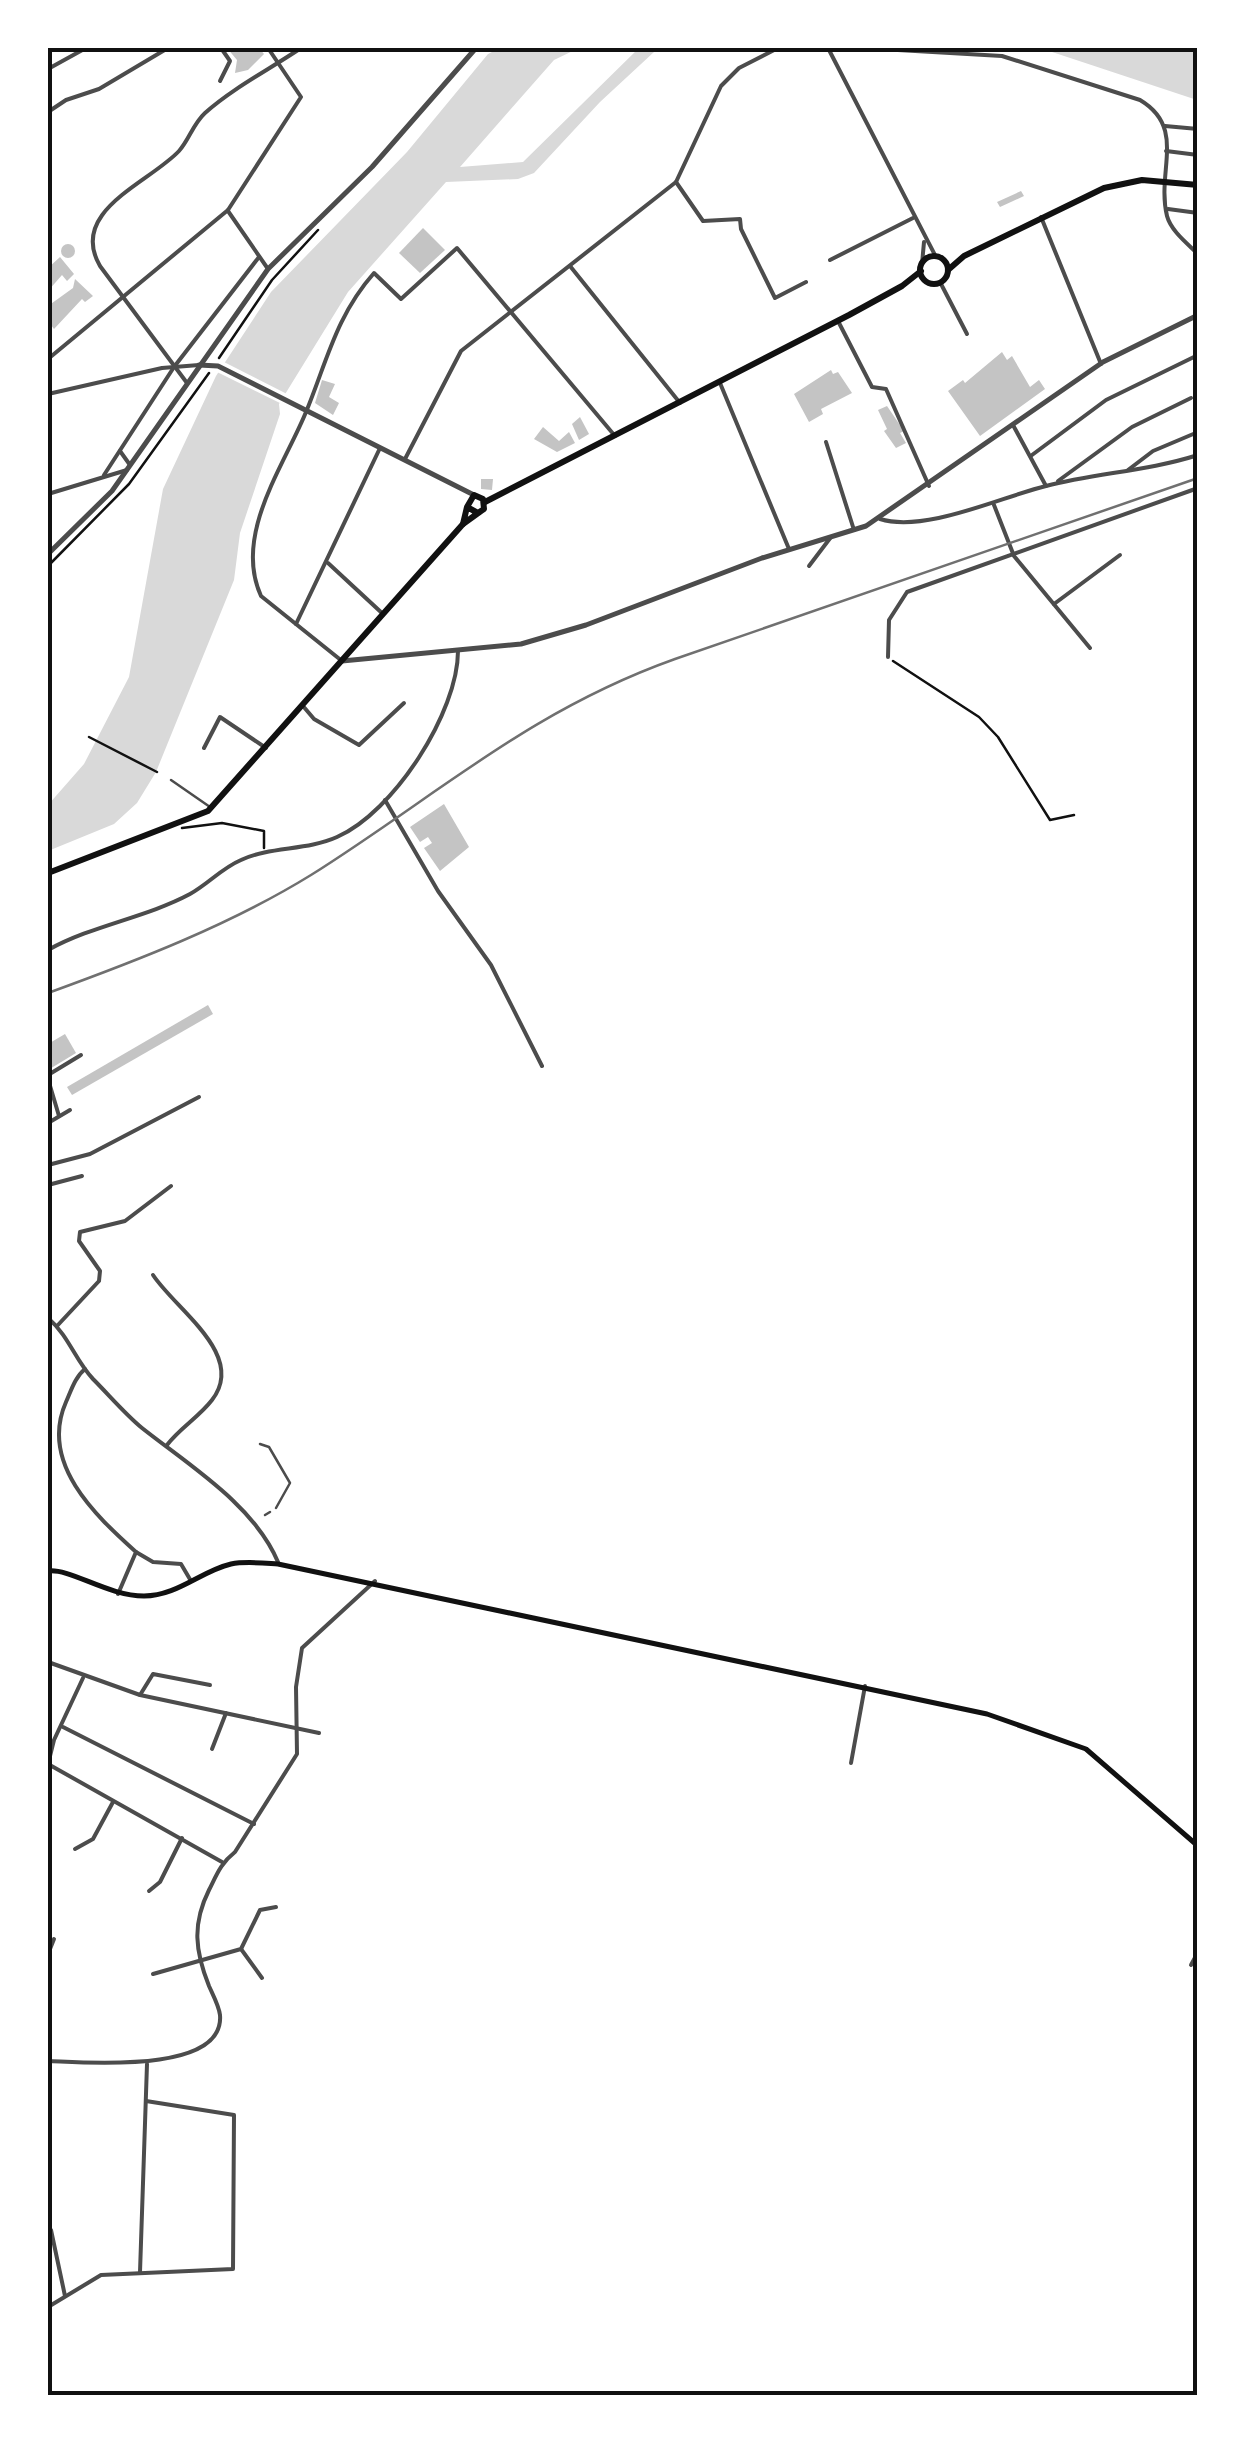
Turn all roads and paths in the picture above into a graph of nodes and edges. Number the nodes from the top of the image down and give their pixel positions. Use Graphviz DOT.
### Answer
graph roads {
  1 [pos="86,48"];
  2 [pos="168,48"];
  3 [pos="221,48"];
  4 [pos="268,48"];
  5 [pos="301,48"];
  6 [pos="476,48"];
  7 [pos="778,48"];
  8 [pos="830,48"];
  9 [pos="864,48"];
  10 [pos="280,62"];
  11 [pos="48,69"];
  12 [pos="220,81"];
  13 [pos="48,112"];
  14 [pos="1165,126"];
  15 [pos="1198,129"];
  16 [pos="1166,151"];
  17 [pos="1198,154"];
  18 [pos="1166,181"];
  19 [pos="676,182"];
  20 [pos="1198,185"];
  21 [pos="1167,209"];
  22 [pos="228,210"];
  23 [pos="1198,213"];
  24 [pos="1041,217"];
  25 [pos="914,218"];
  26 [pos="328,220"];
  27 [pos="923,237"];
  28 [pos="1184,239"];
  29 [pos="1198,241"];
  30 [pos="1198,254"];
  31 [pos="964,256"];
  32 [pos="260,257"];
  33 [pos="940,258"];
  34 [pos="830,260"];
  35 [pos="569,265"];
  36 [pos="921,268"];
  37 [pos="268,269"];
  38 [pos="948,270"];
  39 [pos="806,282"];
  40 [pos="928,282"];
  41 [pos="940,282"];
  42 [pos="902,286"];
  43 [pos="123,295"];
  44 [pos="511,311"];
  45 [pos="1198,315"];
  46 [pos="838,320"];
  47 [pos="967,334"];
  48 [pos="190,352"];
  49 [pos="1198,355"];
  50 [pos="48,360"];
  51 [pos="1101,364"];
  52 [pos="199,365"];
  53 [pos="216,365"];
  54 [pos="174,367"];
  55 [pos="187,382"];
  56 [pos="720,382"];
  57 [pos="48,394"];
  58 [pos="1191,398"];
  59 [pos="680,403"];
  60 [pos="305,409"];
  61 [pos="1014,426"];
  62 [pos="1198,432"];
  63 [pos="615,436"];
  64 [pos="826,442"];
  65 [pos="380,447"];
  66 [pos="120,450"];
  67 [pos="1032,455"];
  68 [pos="1198,456"];
  69 [pos="406,459"];
  70 [pos="128,467"];
  71 [pos="1124,472"];
  72 [pos="104,474"];
  73 [pos="1054,484"];
  74 [pos="455,486"];
  75 [pos="930,486"];
  76 [pos="1046,486"];
  77 [pos="1198,488"];
  78 [pos="48,494"];
  79 [pos="474,495"];
  80 [pos="485,502"];
  81 [pos="993,503"];
  82 [pos="467,505"];
  83 [pos="478,513"];
  84 [pos="880,519"];
  85 [pos="463,524"];
  86 [pos="854,530"];
  87 [pos="832,536"];
  88 [pos="789,549"];
  89 [pos="48,554"];
  90 [pos="1120,555"];
  91 [pos="1014,556"];
  92 [pos="326,561"];
  93 [pos="48,566"];
  94 [pos="809,566"];
  95 [pos="1054,604"];
  96 [pos="383,614"];
  97 [pos="296,624"];
  98 [pos="1090,648"];
  99 [pos="458,651"];
  100 [pos="888,657"];
  101 [pos="342,661"];
  102 [pos="404,703"];
  103 [pos="304,706"];
  104 [pos="90,737"];
  105 [pos="204,748"];
  106 [pos="266,748"];
  107 [pos="157,772"];
  108 [pos="171,780"];
  109 [pos="385,800"];
  110 [pos="212,808"];
  111 [pos="1074,815"];
  112 [pos="183,830"];
  113 [pos="264,848"];
  114 [pos="48,873"];
  115 [pos="48,950"];
  116 [pos="81,1055"];
  117 [pos="542,1066"];
  118 [pos="48,1077"];
  119 [pos="200,1097"];
  120 [pos="70,1110"];
  121 [pos="59,1116"];
  122 [pos="48,1123"];
  123 [pos="48,1166"];
  124 [pos="82,1176"];
  125 [pos="48,1185"];
  126 [pos="171,1186"];
  127 [pos="154,1276"];
  128 [pos="48,1318"];
  129 [pos="57,1326"];
  130 [pos="85,1369"];
  131 [pos="260,1444"];
  132 [pos="166,1445"];
  133 [pos="276,1508"];
  134 [pos="270,1512"];
  135 [pos="265,1516"];
  136 [pos="136,1552"];
  137 [pos="278,1564"];
  138 [pos="48,1571"];
  139 [pos="191,1581"];
  140 [pos="374,1581"];
  141 [pos="118,1594"];
  142 [pos="48,1662"];
  143 [pos="83,1678"];
  144 [pos="210,1685"];
  145 [pos="865,1686"];
  146 [pos="140,1695"];
  147 [pos="226,1713"];
  148 [pos="63,1727"];
  149 [pos="299,1728"];
  150 [pos="319,1734"];
  151 [pos="51,1739"];
  152 [pos="212,1749"];
  153 [pos="851,1763"];
  154 [pos="48,1767"];
  155 [pos="112,1802"];
  156 [pos="254,1824"];
  157 [pos="182,1838"];
  158 [pos="1198,1846"];
  159 [pos="76,1849"];
  160 [pos="222,1862"];
  161 [pos="149,1891"];
  162 [pos="276,1908"];
  163 [pos="54,1939"];
  164 [pos="241,1949"];
  165 [pos="1198,1952"];
  166 [pos="48,1954"];
  167 [pos="200,1963"];
  168 [pos="1191,1965"];
  169 [pos="154,1974"];
  170 [pos="262,1978"];
  171 [pos="48,2061"];
  172 [pos="147,2064"];
  173 [pos="146,2101"];
  174 [pos="51,2230"];
  175 [pos="140,2272"];
  176 [pos="65,2296"];
  177 [pos="48,2308"];
  1 -- 11 [label="street"];
  2 -- 13 [label="street"];
  3 -- 12 [label="street"];
  4 -- 10 [label="street"];
  5 -- 10 [label="street"];
  6 -- 37 [label="street"];
  7 -- 19 [label="street"];
  8 -- 25 [label="street"];
  9 -- 14 [label="street"];
  10 -- 22 [label="street"];
  10 -- 43 [label="street"];
  14 -- 15 [label="street"];
  14 -- 16 [label="street"];
  16 -- 17 [label="street"];
  16 -- 18 [label="street"];
  18 -- 20 [label="main road"];
  18 -- 21 [label="street"];
  18 -- 24 [label="main road"];
  19 -- 35 [label="street"];
  19 -- 39 [label="street"];
  21 -- 23 [label="street"];
  21 -- 28 [label="street"];
  22 -- 32 [label="street"];
  22 -- 43 [label="street"];
  24 -- 31 [label="main road"];
  24 -- 51 [label="street"];
  25 -- 27 [label="street"];
  25 -- 34 [label="street"];
  26 -- 53 [label="path"];
  27 -- 33 [label="street"];
  27 -- 36 [label="street"];
  28 -- 29 [label="street"];
  28 -- 30 [label="street"];
  31 -- 33 [label="main road"];
  31 -- 38 [label="main road"];
  32 -- 37 [label="street"];
  32 -- 48 [label="street"];
  33 -- 36 [label="main road"];
  33 -- 38 [label="main road"];
  35 -- 44 [label="street"];
  35 -- 59 [label="street"];
  36 -- 40 [label="main road"];
  36 -- 42 [label="main road"];
  37 -- 52 [label="street"];
  38 -- 41 [label="main road"];
  40 -- 41 [label="main road"];
  40 -- 42 [label="main road"];
  41 -- 47 [label="street"];
  42 -- 46 [label="main road"];
  43 -- 50 [label="street"];
  43 -- 54 [label="street"];
  44 -- 60 [label="street"];
  44 -- 63 [label="street"];
  44 -- 69 [label="street"];
  45 -- 51 [label="street"];
  46 -- 56 [label="main road"];
  46 -- 75 [label="street"];
  48 -- 52 [label="street"];
  48 -- 54 [label="street"];
  49 -- 67 [label="street"];
  51 -- 61 [label="street"];
  52 -- 53 [label="street"];
  52 -- 54 [label="street"];
  52 -- 55 [label="street"];
  53 -- 60 [label="street"];
  53 -- 93 [label="path"];
  54 -- 55 [label="street"];
  54 -- 57 [label="street"];
  54 -- 66 [label="street"];
  55 -- 70 [label="street"];
  56 -- 59 [label="main road"];
  56 -- 88 [label="street"];
  58 -- 73 [label="street"];
  59 -- 63 [label="main road"];
  60 -- 65 [label="street"];
  60 -- 97 [label="street"];
  61 -- 67 [label="street"];
  61 -- 75 [label="street"];
  62 -- 71 [label="street"];
  63 -- 80 [label="main road"];
  64 -- 86 [label="street"];
  65 -- 69 [label="street"];
  65 -- 92 [label="street"];
  66 -- 70 [label="street"];
  66 -- 72 [label="street"];
  67 -- 76 [label="street"];
  68 -- 71 [label="street"];
  69 -- 74 [label="street"];
  70 -- 72 [label="street"];
  70 -- 89 [label="street"];
  71 -- 73 [label="street"];
  72 -- 78 [label="street"];
  73 -- 76 [label="street"];
  74 -- 79 [label="street"];
  74 -- 82 [label="street"];
  75 -- 84 [label="street"];
  76 -- 81 [label="street"];
  77 -- 91 [label="street"];
  79 -- 80 [label="main road"];
  79 -- 82 [label="main road"];
  80 -- 83 [label="main road"];
  81 -- 84 [label="street"];
  81 -- 91 [label="street"];
  82 -- 83 [label="main road"];
  82 -- 85 [label="main road"];
  83 -- 85 [label="main road"];
  84 -- 86 [label="street"];
  85 -- 96 [label="main road"];
  86 -- 87 [label="street"];
  87 -- 88 [label="street"];
  87 -- 94 [label="street"];
  88 -- 99 [label="street"];
  90 -- 95 [label="street"];
  91 -- 95 [label="street"];
  91 -- 100 [label="street"];
  92 -- 96 [label="street"];
  92 -- 97 [label="street"];
  95 -- 98 [label="street"];
  96 -- 101 [label="main road"];
  97 -- 101 [label="street"];
  99 -- 101 [label="street"];
  99 -- 109 [label="street"];
  100 -- 111 [label="path"];
  101 -- 103 [label="main road"];
  102 -- 103 [label="street"];
  103 -- 106 [label="main road"];
  104 -- 107 [label="path"];
  105 -- 106 [label="street"];
  106 -- 110 [label="main road"];
  108 -- 110 [label="street"];
  109 -- 115 [label="street"];
  109 -- 117 [label="street"];
  110 -- 114 [label="main road"];
  112 -- 113 [label="path"];
  116 -- 118 [label="street"];
  118 -- 121 [label="street"];
  119 -- 123 [label="street"];
  120 -- 121 [label="street"];
  121 -- 122 [label="street"];
  124 -- 125 [label="street"];
  126 -- 129 [label="street"];
  127 -- 132 [label="street"];
  128 -- 129 [label="street"];
  129 -- 130 [label="street"];
  130 -- 132 [label="street"];
  130 -- 136 [label="street"];
  131 -- 133 [label="street"];
  132 -- 137 [label="street"];
  134 -- 135 [label="street"];
  136 -- 139 [label="street"];
  136 -- 141 [label="street"];
  137 -- 139 [label="main road"];
  137 -- 140 [label="main road"];
  138 -- 141 [label="main road"];
  139 -- 141 [label="main road"];
  140 -- 145 [label="main road"];
  140 -- 149 [label="street"];
  142 -- 143 [label="street"];
  143 -- 146 [label="street"];
  143 -- 148 [label="street"];
  144 -- 146 [label="street"];
  145 -- 153 [label="street"];
  145 -- 158 [label="main road"];
  146 -- 147 [label="street"];
  147 -- 149 [label="street"];
  147 -- 152 [label="street"];
  148 -- 151 [label="street"];
  148 -- 156 [label="street"];
  149 -- 150 [label="street"];
  149 -- 156 [label="street"];
  151 -- 154 [label="street"];
  154 -- 155 [label="street"];
  155 -- 157 [label="street"];
  155 -- 159 [label="street"];
  156 -- 160 [label="street"];
  157 -- 160 [label="street"];
  157 -- 161 [label="street"];
  160 -- 167 [label="street"];
  162 -- 164 [label="street"];
  163 -- 166 [label="street"];
  164 -- 167 [label="street"];
  164 -- 170 [label="street"];
  165 -- 168 [label="street"];
  167 -- 169 [label="street"];
  167 -- 172 [label="street"];
  171 -- 172 [label="street"];
  172 -- 173 [label="street"];
  173 -- 175 [label="street"];
  173 -- 175 [label="street"];
  174 -- 176 [label="street"];
  175 -- 176 [label="street"];
  176 -- 177 [label="street"];
}
